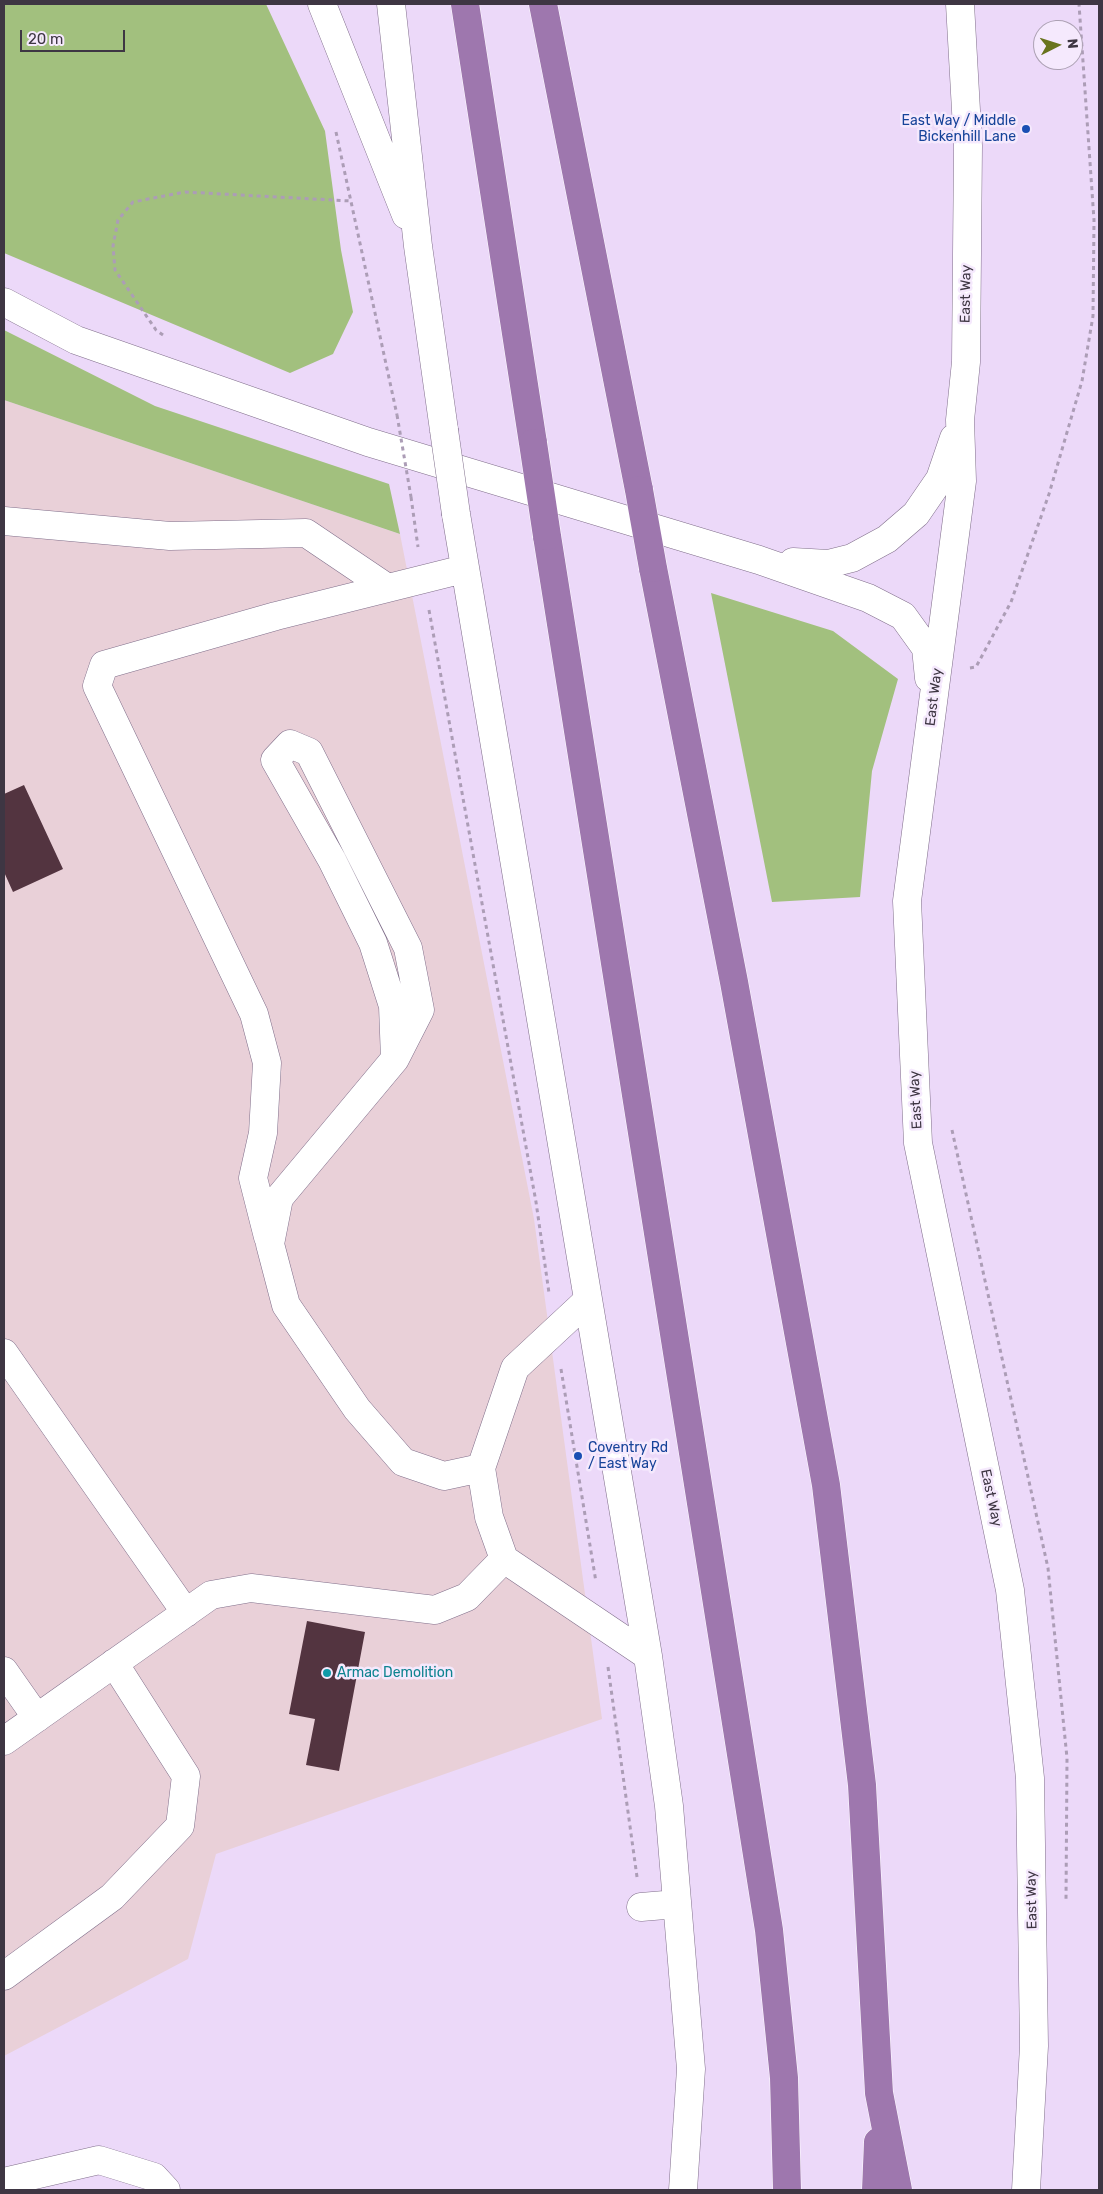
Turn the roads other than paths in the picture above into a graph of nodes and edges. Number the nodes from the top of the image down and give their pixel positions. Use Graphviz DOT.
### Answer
graph roads {
  1 [pos="322,4"];
  2 [pos="391,4"];
  3 [pos="464,4"];
  4 [pos="544,4"];
  5 [pos="960,4"];
  6 [pos="418,246"];
  7 [pos="4,302"];
  8 [pos="960,420"];
  9 [pos="4,521"];
  10 [pos="759,560"];
  11 [pos="464,569"];
  12 [pos="386,587"];
  13 [pos="932,706"];
  14 [pos="395,1058"];
  15 [pos="270,1244"];
  16 [pos="587,1301"];
  17 [pos="4,1353"];
  18 [pos="481,1468"];
  19 [pos="504,1559"];
  20 [pos="186,1613"];
  21 [pos="648,1656"];
  22 [pos="114,1664"];
  23 [pos="4,1671"];
  24 [pos="37,1718"];
  25 [pos="4,1741"];
  26 [pos="677,1904"];
  27 [pos="641,1907"];
  28 [pos="4,1976"];
  29 [pos="879,2093"];
  30 [pos="4,2182"];
  31 [pos="166,2190"];
  32 [pos="683,2190"];
  33 [pos="787,2190"];
  34 [pos="876,2190"];
  35 [pos="898,2190"];
  36 [pos="1026,2190"];
  1 -- 6 [label="street"];
  2 -- 6 [label="street"];
  3 -- 33 [label="highway, bridge"];
  4 -- 29 [label="highway, bridge"];
  5 -- 8 [label="street, East Way"];
  6 -- 11 [label="street, bridge"];
  7 -- 10 [label="street"];
  8 -- 10 [label="street"];
  8 -- 13 [label="street, East Way"];
  9 -- 12 [label="street"];
  10 -- 13 [label="street"];
  11 -- 12 [label="street"];
  11 -- 16 [label="street"];
  12 -- 15 [label="street"];
  13 -- 36 [label="street, East Way"];
  14 -- 14 [label="street"];
  14 -- 15 [label="street"];
  15 -- 18 [label="street"];
  16 -- 18 [label="street"];
  16 -- 21 [label="street"];
  17 -- 20 [label="street"];
  18 -- 19 [label="street"];
  19 -- 20 [label="street"];
  19 -- 21 [label="street"];
  20 -- 22 [label="street"];
  21 -- 26 [label="street"];
  22 -- 24 [label="street"];
  22 -- 28 [label="street"];
  23 -- 24 [label="street"];
  24 -- 25 [label="street"];
  26 -- 27 [label="street"];
  26 -- 32 [label="street"];
  29 -- 34 [label="highway"];
  29 -- 35 [label="highway"];
  30 -- 31 [label="street"];
}
